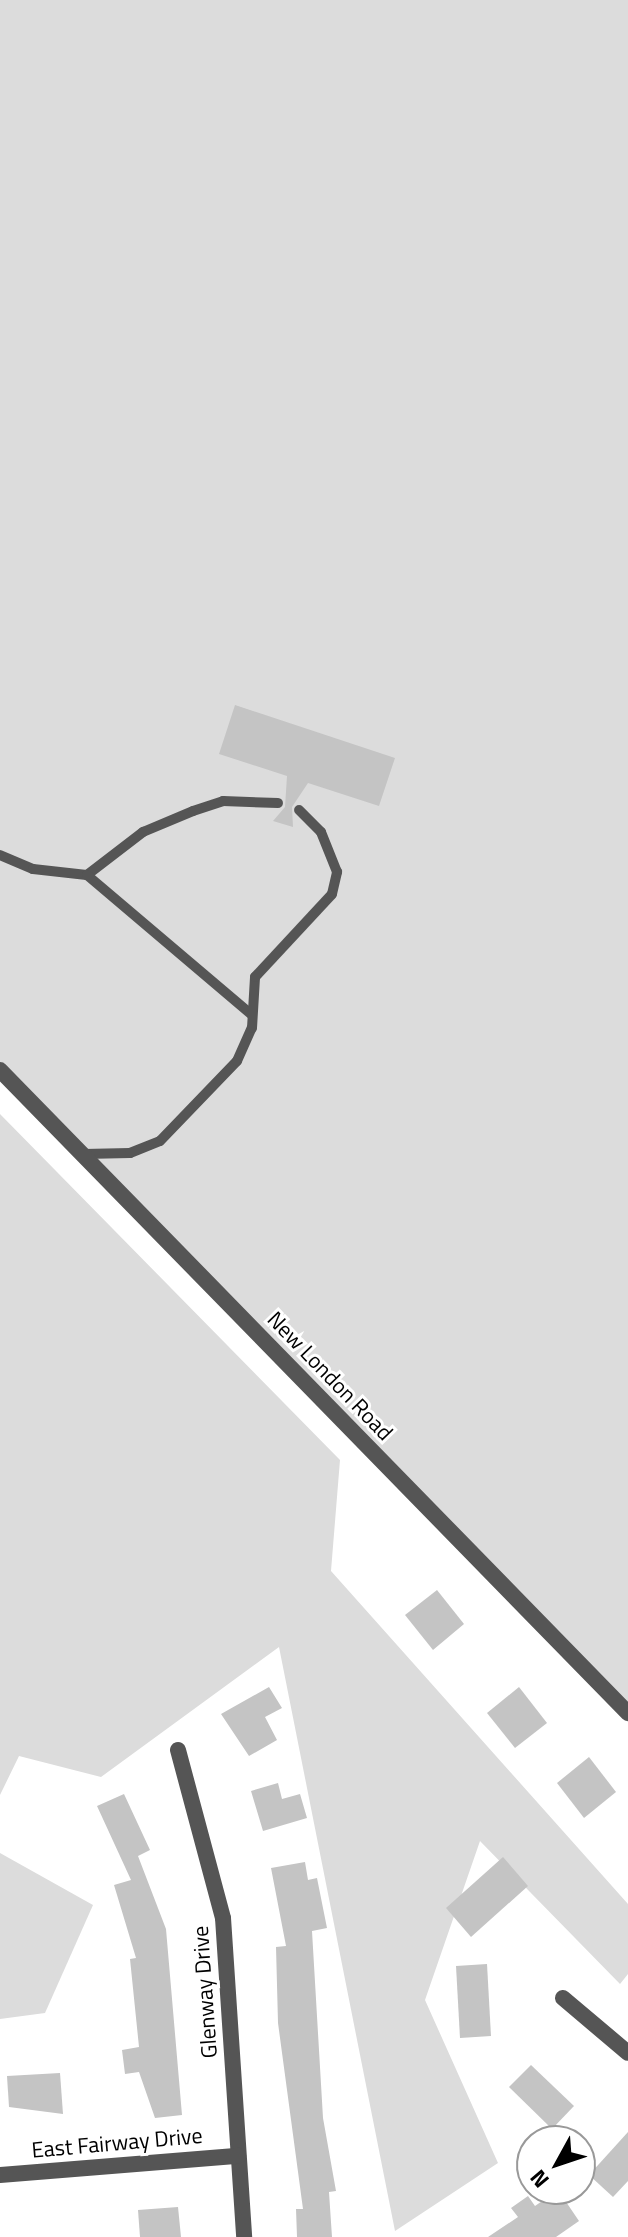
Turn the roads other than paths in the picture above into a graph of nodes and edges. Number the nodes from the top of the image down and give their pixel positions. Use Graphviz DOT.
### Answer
graph roads {
  1 [pos="278,803"];
  2 [pos="299,810"];
  3 [pos="0,855"];
  4 [pos="87,875"];
  5 [pos="252,1015"];
  6 [pos="0,1070"];
  7 [pos="84,1154"];
  8 [pos="628,1713"];
  9 [pos="178,1750"];
  10 [pos="563,1998"];
  11 [pos="628,2053"];
  12 [pos="238,2156"];
  13 [pos="0,2175"];
  14 [pos="244,2237"];
  1 -- 4 [label="lane"];
  2 -- 5 [label="lane"];
  3 -- 4 [label="lane"];
  4 -- 5 [label="lane"];
  5 -- 7 [label="lane"];
  6 -- 7 [label="street, New London Road"];
  7 -- 8 [label="street, New London Road"];
  9 -- 12 [label="street, Glenway Drive"];
  10 -- 11 [label="street"];
  12 -- 13 [label="street, East Fairway Drive"];
  12 -- 14 [label="street, Glenway Drive"];
}
